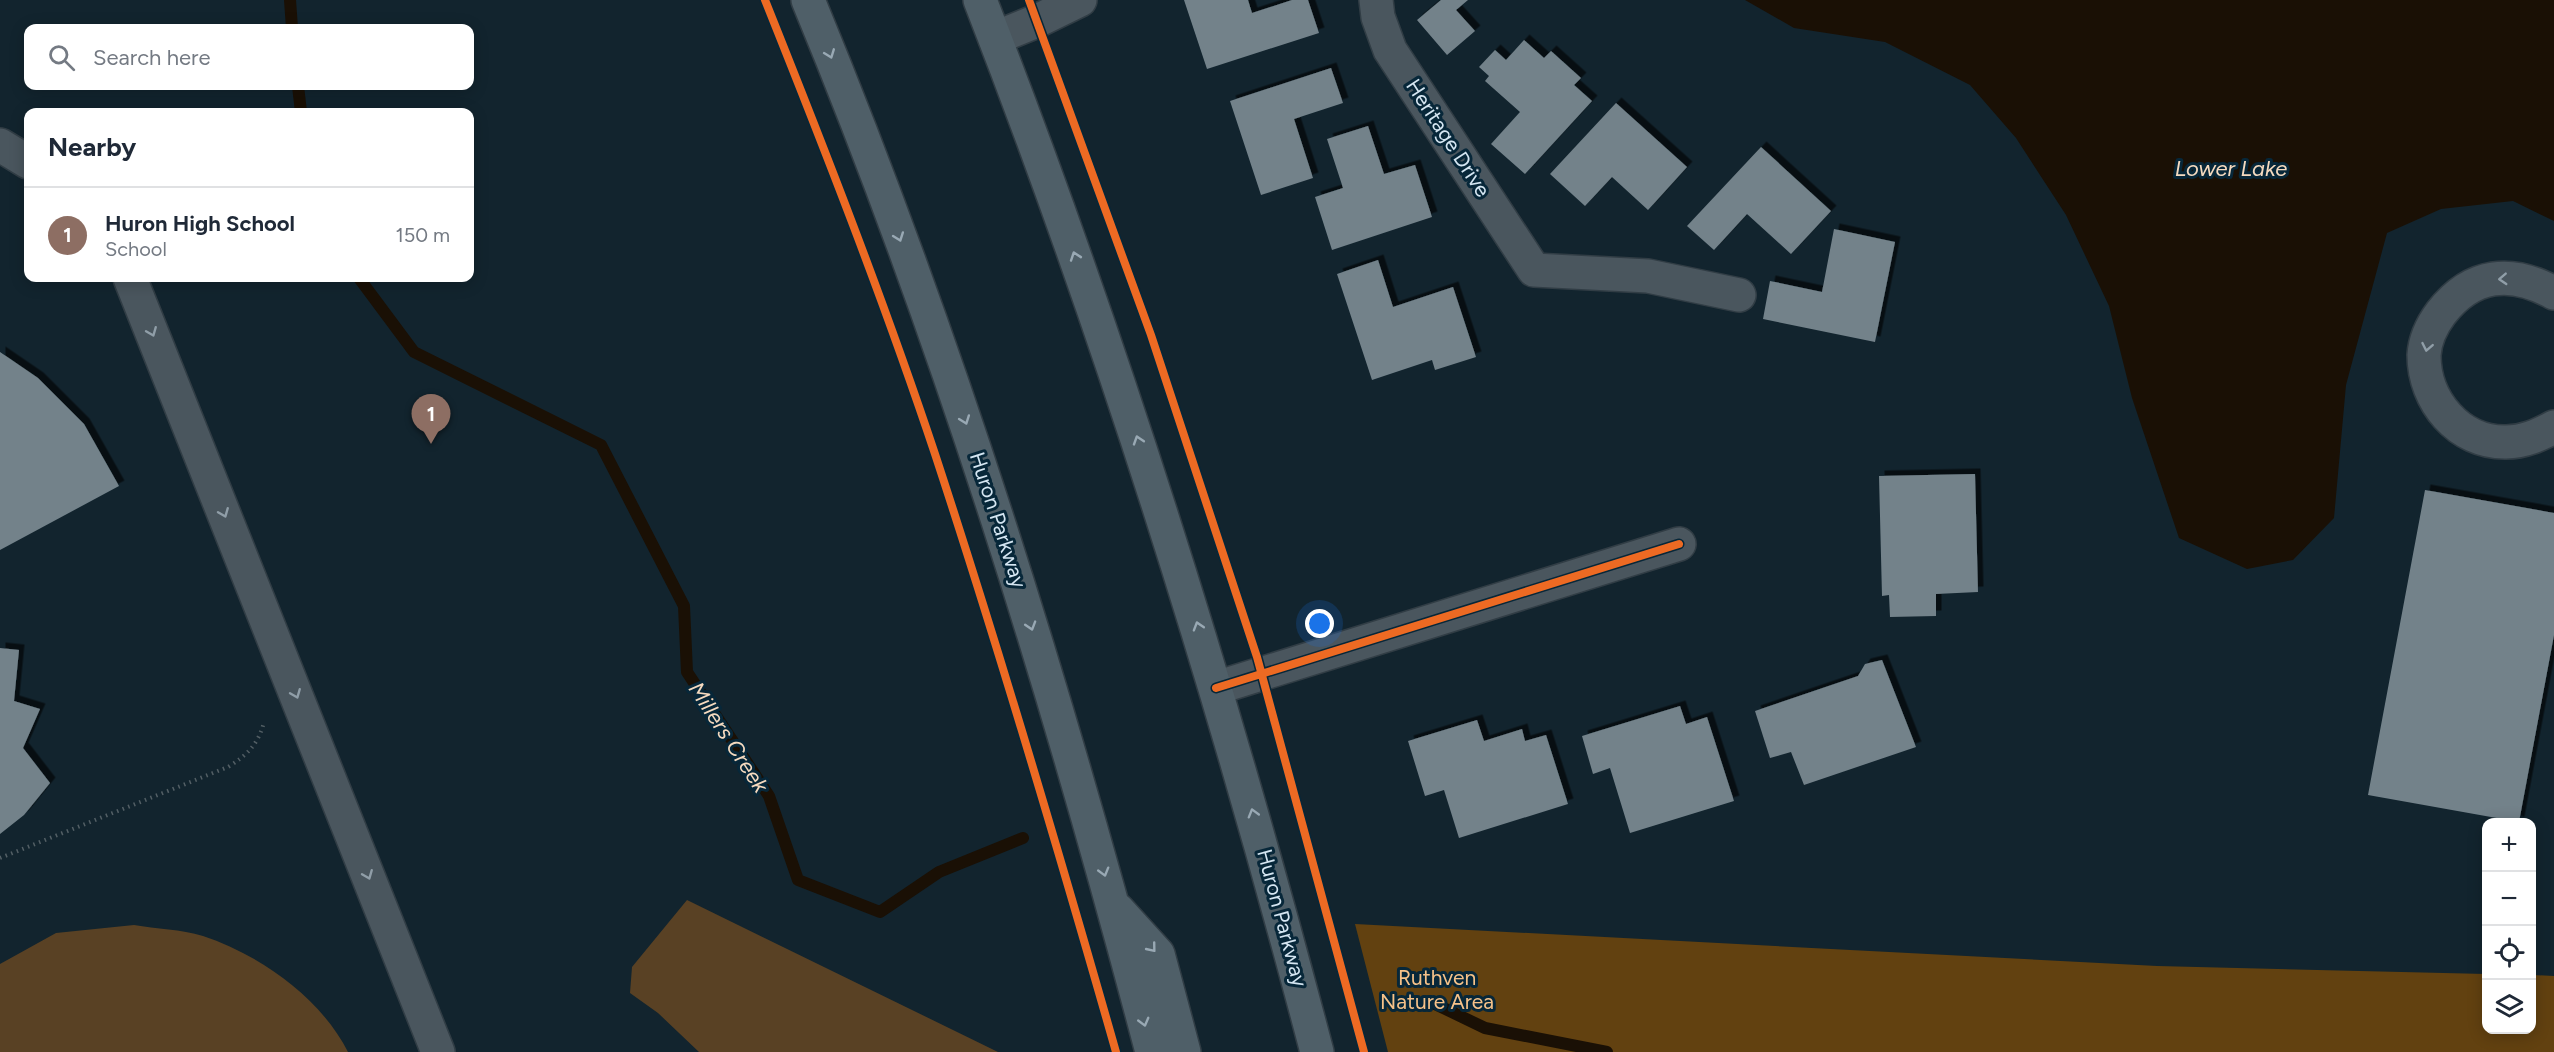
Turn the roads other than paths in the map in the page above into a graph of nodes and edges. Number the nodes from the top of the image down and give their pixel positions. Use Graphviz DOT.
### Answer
graph roads {
  1 [pos="808,0"];
  2 [pos="980,0"];
  3 [pos="1080,0"];
  4 [pos="1376,0"];
  5 [pos="995,38"];
  6 [pos="0,145"];
  7 [pos="24,160"];
  8 [pos="132,282"];
  9 [pos="2554,293"];
  10 [pos="1739,295"];
  11 [pos="2554,427"];
  12 [pos="1678,544"];
  13 [pos="1216,688"];
  14 [pos="1113,904"];
  15 [pos="438,1052"];
  16 [pos="1152,1052"];
  17 [pos="1184,1052"];
  18 [pos="1317,1052"];
  1 -- 14 [label="main road, Huron Parkway, one-way"];
  2 -- 5 [label="main road, Huron Parkway"];
  3 -- 5 [label="street"];
  4 -- 10 [label="street, Heritage Drive"];
  13 -- 5 [label="main road, Huron Parkway, one-way"];
  6 -- 7 [label="street"];
  8 -- 15 [label="street, one-way"];
  9 -- 11 [label="street, one-way"];
  12 -- 13 [label="street"];
  18 -- 13 [label="main road, Huron Parkway, one-way"];
  14 -- 16 [label="main road, Huron Parkway, one-way"];
  14 -- 17 [label="main road, one-way"];
}
